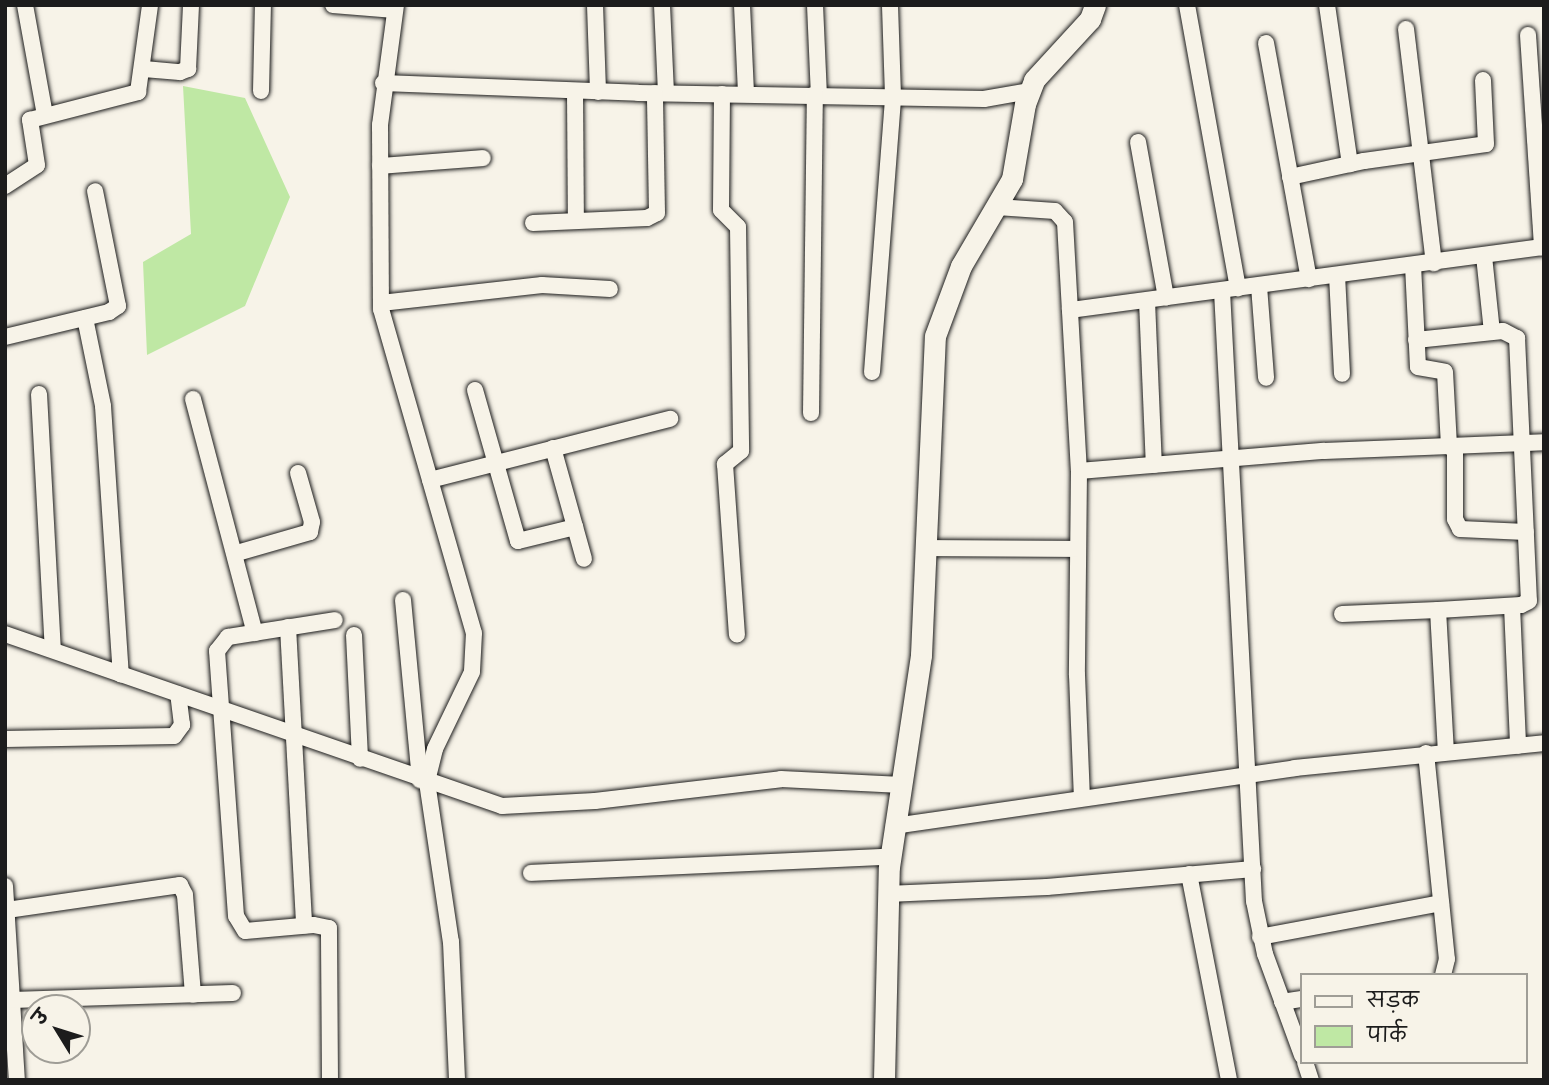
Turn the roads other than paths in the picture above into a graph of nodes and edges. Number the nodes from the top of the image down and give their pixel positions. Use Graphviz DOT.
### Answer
graph roads {
  1 [pos="25,5"];
  2 [pos="150,5"];
  3 [pos="191,5"];
  4 [pos="263,5"];
  5 [pos="333,5"];
  6 [pos="595,5"];
  7 [pos="662,5"];
  8 [pos="742,5"];
  9 [pos="815,5"];
  10 [pos="890,5"];
  11 [pos="1095,5"];
  12 [pos="1187,5"];
  13 [pos="1327,5"];
  14 [pos="395,8"];
  15 [pos="1406,29"];
  16 [pos="1528,35"];
  17 [pos="1266,43"];
  18 [pos="144,69"];
  19 [pos="1483,80"];
  20 [pos="383,83"];
  21 [pos="261,91"];
  22 [pos="575,91"];
  23 [pos="1030,91"];
  24 [pos="598,92"];
  25 [pos="660,93"];
  26 [pos="722,94"];
  27 [pos="746,94"];
  28 [pos="817,95"];
  29 [pos="893,96"];
  30 [pos="45,115"];
  31 [pos="1138,142"];
  32 [pos="1420,155"];
  33 [pos="483,158"];
  34 [pos="1350,164"];
  35 [pos="380,166"];
  36 [pos="1290,177"];
  37 [pos="5,186"];
  38 [pos="95,191"];
  39 [pos="997,207"];
  40 [pos="576,221"];
  41 [pos="533,223"];
  42 [pos="1543,248"];
  43 [pos="1484,256"];
  44 [pos="1434,263"];
  45 [pos="1413,265"];
  46 [pos="1337,275"];
  47 [pos="1309,279"];
  48 [pos="1258,286"];
  49 [pos="610,289"];
  50 [pos="1230,289"];
  51 [pos="1166,298"];
  52 [pos="1147,301"];
  53 [pos="381,303"];
  54 [pos="1070,310"];
  55 [pos="85,318"];
  56 [pos="1492,332"];
  57 [pos="5,337"];
  58 [pos="1416,340"];
  59 [pos="872,372"];
  60 [pos="1342,374"];
  61 [pos="1266,379"];
  62 [pos="475,390"];
  63 [pos="39,394"];
  64 [pos="193,399"];
  65 [pos="811,413"];
  66 [pos="670,419"];
  67 [pos="1544,442"];
  68 [pos="1522,444"];
  69 [pos="1452,447"];
  70 [pos="553,448"];
  71 [pos="1228,459"];
  72 [pos="496,463"];
  73 [pos="1154,465"];
  74 [pos="1079,471"];
  75 [pos="298,473"];
  76 [pos="430,480"];
  77 [pos="575,527"];
  78 [pos="1526,532"];
  79 [pos="926,548"];
  80 [pos="1078,549"];
  81 [pos="237,553"];
  82 [pos="584,559"];
  83 [pos="403,600"];
  84 [pos="1536,600"];
  85 [pos="1513,606"];
  86 [pos="1438,610"];
  87 [pos="1342,614"];
  88 [pos="335,620"];
  89 [pos="288,627"];
  90 [pos="255,633"];
  91 [pos="5,634"];
  92 [pos="354,635"];
  93 [pos="737,635"];
  94 [pos="53,650"];
  95 [pos="121,674"];
  96 [pos="178,694"];
  97 [pos="218,709"];
  98 [pos="295,736"];
  99 [pos="5,739"];
  100 [pos="1544,743"];
  101 [pos="1518,746"];
  102 [pos="1446,752"];
  103 [pos="1426,753"];
  104 [pos="360,759"];
  105 [pos="1250,774"];
  106 [pos="424,781"];
  107 [pos="902,785"];
  108 [pos="1082,797"];
  109 [pos="894,826"];
  110 [pos="890,857"];
  111 [pos="1253,869"];
  112 [pos="531,873"];
  113 [pos="1189,874"];
  114 [pos="5,886"];
  115 [pos="887,894"];
  116 [pos="1441,904"];
  117 [pos="7,910"];
  118 [pos="304,926"];
  119 [pos="1260,937"];
  120 [pos="1444,973"];
  121 [pos="233,993"];
  122 [pos="193,995"];
  123 [pos="1300,999"];
  124 [pos="12,1000"];
  125 [pos="1282,1002"];
  126 [pos="1300,1050"];
  127 [pos="17,1080"];
  128 [pos="330,1080"];
  129 [pos="457,1080"];
  130 [pos="884,1080"];
  131 [pos="1228,1080"];
  1 -- 30 [label="street"];
  2 -- 18 [label="street"];
  3 -- 18 [label="street"];
  4 -- 21 [label="street"];
  5 -- 14 [label="street"];
  6 -- 24 [label="street"];
  7 -- 25 [label="street"];
  8 -- 27 [label="street"];
  9 -- 28 [label="street"];
  10 -- 29 [label="street"];
  11 -- 23 [label="street"];
  12 -- 50 [label="street"];
  13 -- 34 [label="street"];
  14 -- 20 [label="street"];
  15 -- 32 [label="street"];
  16 -- 42 [label="street"];
  17 -- 36 [label="street"];
  18 -- 30 [label="street"];
  19 -- 32 [label="street"];
  20 -- 22 [label="street"];
  20 -- 35 [label="street"];
  22 -- 24 [label="street"];
  22 -- 40 [label="street"];
  23 -- 29 [label="street"];
  23 -- 39 [label="street"];
  24 -- 25 [label="street"];
  25 -- 26 [label="street"];
  25 -- 40 [label="street"];
  26 -- 27 [label="street"];
  26 -- 93 [label="street"];
  27 -- 28 [label="street"];
  28 -- 29 [label="street"];
  28 -- 65 [label="street"];
  29 -- 59 [label="street"];
  30 -- 37 [label="street"];
  31 -- 51 [label="street"];
  32 -- 34 [label="street"];
  32 -- 44 [label="street"];
  33 -- 35 [label="street"];
  34 -- 36 [label="street"];
  35 -- 53 [label="street"];
  36 -- 47 [label="street"];
  38 -- 55 [label="street"];
  39 -- 54 [label="street"];
  39 -- 79 [label="street"];
  40 -- 41 [label="street"];
  42 -- 43 [label="street"];
  43 -- 44 [label="street"];
  43 -- 56 [label="street"];
  44 -- 45 [label="street"];
  45 -- 46 [label="street"];
  45 -- 58 [label="street"];
  46 -- 47 [label="street"];
  46 -- 60 [label="street"];
  47 -- 48 [label="street"];
  48 -- 50 [label="street"];
  48 -- 61 [label="street"];
  49 -- 53 [label="street"];
  50 -- 51 [label="street"];
  50 -- 71 [label="street"];
  51 -- 52 [label="street"];
  52 -- 54 [label="street"];
  52 -- 73 [label="street"];
  53 -- 76 [label="street"];
  54 -- 74 [label="street"];
  55 -- 57 [label="street"];
  55 -- 95 [label="street"];
  56 -- 58 [label="street"];
  56 -- 68 [label="street"];
  58 -- 69 [label="street"];
  62 -- 72 [label="street"];
  63 -- 94 [label="street"];
  64 -- 81 [label="street"];
  66 -- 70 [label="street"];
  67 -- 68 [label="street"];
  68 -- 69 [label="street"];
  68 -- 78 [label="street"];
  69 -- 71 [label="street"];
  69 -- 78 [label="street"];
  70 -- 72 [label="street"];
  70 -- 77 [label="street"];
  71 -- 73 [label="street"];
  71 -- 105 [label="street"];
  72 -- 76 [label="street"];
  72 -- 77 [label="street"];
  73 -- 74 [label="street"];
  74 -- 80 [label="street"];
  75 -- 81 [label="street"];
  76 -- 106 [label="street"];
  77 -- 82 [label="street"];
  78 -- 84 [label="street"];
  79 -- 80 [label="street"];
  79 -- 107 [label="street"];
  80 -- 108 [label="street"];
  81 -- 90 [label="street"];
  83 -- 106 [label="street"];
  84 -- 85 [label="street"];
  85 -- 86 [label="street"];
  85 -- 101 [label="street"];
  86 -- 87 [label="street"];
  86 -- 102 [label="street"];
  88 -- 89 [label="street"];
  89 -- 90 [label="street"];
  89 -- 98 [label="street"];
  90 -- 97 [label="street"];
  91 -- 94 [label="street"];
  92 -- 104 [label="street"];
  94 -- 95 [label="street"];
  95 -- 96 [label="street"];
  96 -- 97 [label="street"];
  96 -- 99 [label="street"];
  97 -- 98 [label="street"];
  97 -- 118 [label="street"];
  98 -- 104 [label="street"];
  98 -- 118 [label="street"];
  100 -- 101 [label="street"];
  101 -- 102 [label="street"];
  102 -- 103 [label="street"];
  103 -- 105 [label="street"];
  103 -- 116 [label="street"];
  104 -- 106 [label="street"];
  105 -- 108 [label="street"];
  105 -- 111 [label="street"];
  106 -- 107 [label="street"];
  106 -- 129 [label="street"];
  107 -- 109 [label="street"];
  108 -- 109 [label="street"];
  109 -- 110 [label="street"];
  110 -- 112 [label="street"];
  110 -- 115 [label="street"];
  111 -- 113 [label="street"];
  111 -- 119 [label="street"];
  113 -- 115 [label="street"];
  113 -- 131 [label="street"];
  114 -- 117 [label="street"];
  115 -- 130 [label="street"];
  116 -- 119 [label="street"];
  116 -- 120 [label="street"];
  117 -- 122 [label="street"];
  117 -- 124 [label="street"];
  118 -- 128 [label="street"];
  119 -- 125 [label="street"];
  121 -- 122 [label="street"];
  122 -- 124 [label="street"];
  123 -- 125 [label="street"];
  124 -- 127 [label="street"];
  125 -- 126 [label="street"];
}
